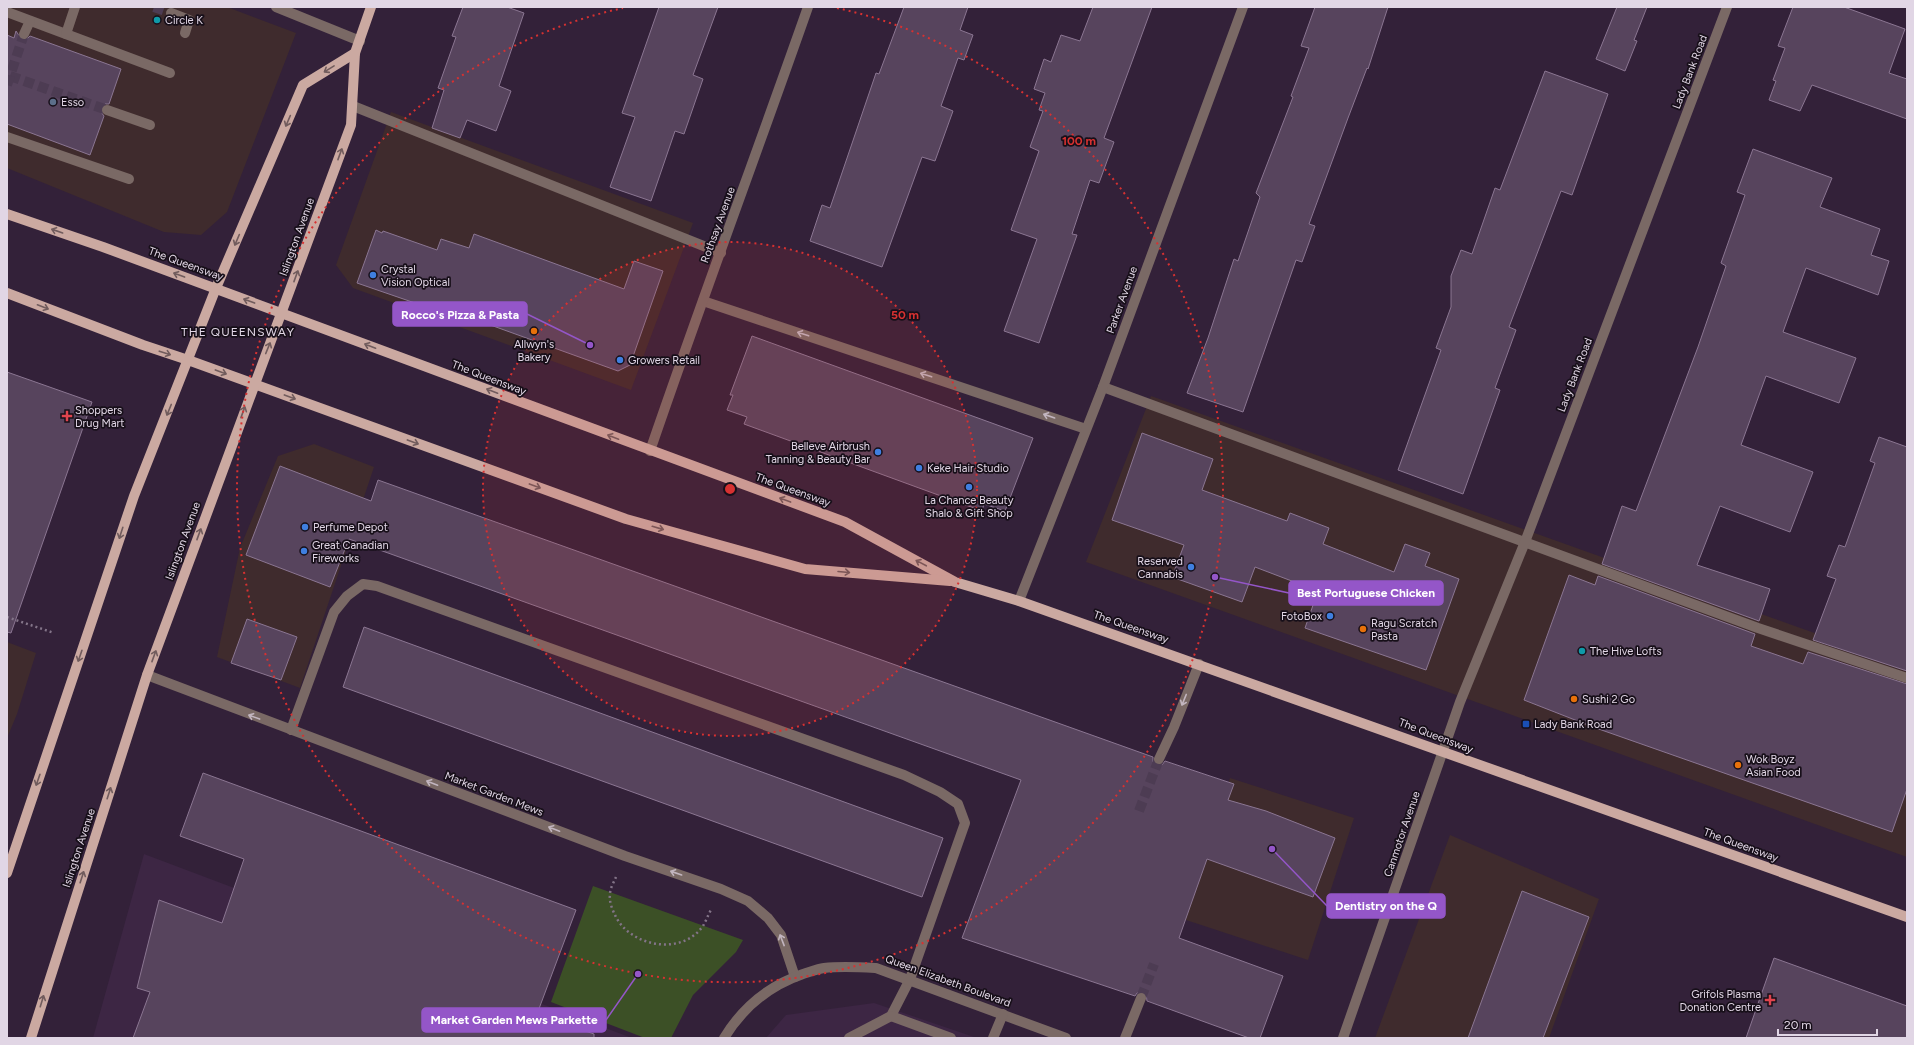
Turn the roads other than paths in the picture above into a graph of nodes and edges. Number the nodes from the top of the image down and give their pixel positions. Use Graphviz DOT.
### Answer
graph roads {
  1 [pos="75,7"];
  2 [pos="276,7"];
  3 [pos="371,7"];
  4 [pos="808,7"];
  5 [pos="1243,7"];
  6 [pos="1727,7"];
  7 [pos="7,12"];
  8 [pos="171,13"];
  9 [pos="30,20"];
  10 [pos="185,33"];
  11 [pos="24,34"];
  12 [pos="66,34"];
  13 [pos="360,41"];
  14 [pos="355,53"];
  15 [pos="170,73"];
  16 [pos="353,106"];
  17 [pos="107,110"];
  18 [pos="150,125"];
  19 [pos="7,137"];
  20 [pos="129,179"];
  21 [pos="7,214"];
  22 [pos="721,252"];
  23 [pos="216,288"];
  24 [pos="7,293"];
  25 [pos="703,301"];
  26 [pos="282,313"];
  27 [pos="188,360"];
  28 [pos="254,384"];
  29 [pos="1103,387"];
  30 [pos="1086,429"];
  31 [pos="650,451"];
  32 [pos="1525,542"];
  33 [pos="955,582"];
  34 [pos="1019,600"];
  35 [pos="1199,664"];
  36 [pos="147,675"];
  37 [pos="1907,678"];
  38 [pos="291,730"];
  39 [pos="1442,751"];
  40 [pos="1159,759"];
  41 [pos="7,873"];
  42 [pos="1907,917"];
  43 [pos="795,977"];
  44 [pos="910,979"];
  45 [pos="1141,998"];
  46 [pos="1003,1014"];
  47 [pos="891,1016"];
  48 [pos="31,1038"];
  49 [pos="724,1038"];
  50 [pos="848,1038"];
  51 [pos="951,1038"];
  52 [pos="993,1038"];
  53 [pos="1066,1038"];
  54 [pos="1125,1038"];
  55 [pos="1343,1038"];
  1 -- 12 [label="street"];
  2 -- 13 [label="street"];
  3 -- 13 [label="main road, Islington Avenue"];
  4 -- 22 [label="street, Rothsay Avenue"];
  5 -- 29 [label="street, Parker Avenue"];
  6 -- 32 [label="street, Lady Bank Road"];
  7 -- 9 [label="street"];
  8 -- 10 [label="street"];
  9 -- 11 [label="street"];
  9 -- 12 [label="street"];
  12 -- 15 [label="street"];
  13 -- 14 [label="main road, Islington Avenue"];
  14 -- 16 [label="main road, Islington Avenue"];
  14 -- 23 [label="main road, one-way"];
  16 -- 22 [label="street"];
  26 -- 16 [label="main road, Islington Avenue, one-way"];
  17 -- 18 [label="street"];
  19 -- 20 [label="street"];
  23 -- 21 [label="main road, The Queensway, one-way"];
  22 -- 25 [label="street, Rothsay Avenue"];
  26 -- 23 [label="main road, The Queensway, one-way"];
  23 -- 27 [label="main road"];
  24 -- 27 [label="main road, The Queensway, one-way"];
  30 -- 25 [label="street, one-way"];
  25 -- 31 [label="street, Rothsay Avenue"];
  28 -- 26 [label="main road, Islington Avenue, one-way"];
  31 -- 26 [label="main road, The Queensway, one-way"];
  27 -- 28 [label="main road, The Queensway, one-way"];
  27 -- 41 [label="main road, one-way"];
  28 -- 33 [label="main road, The Queensway, one-way"];
  36 -- 28 [label="main road, Islington Avenue, one-way"];
  29 -- 30 [label="street, Parker Avenue"];
  29 -- 32 [label="street"];
  30 -- 34 [label="street, Parker Avenue"];
  33 -- 31 [label="main road, The Queensway, one-way"];
  32 -- 37 [label="street"];
  32 -- 39 [label="street, Lady Bank Road"];
  33 -- 34 [label="main road, The Queensway"];
  34 -- 35 [label="main road, The Queensway"];
  35 -- 39 [label="main road, The Queensway"];
  35 -- 40 [label="street, one-way"];
  38 -- 36 [label="street, Market Garden Mews, one-way"];
  48 -- 36 [label="main road, Islington Avenue, one-way"];
  43 -- 38 [label="street, Market Garden Mews, one-way"];
  38 -- 44 [label="street"];
  39 -- 42 [label="main road, The Queensway"];
  39 -- 55 [label="street, Canmotor Avenue"];
  43 -- 44 [label="street, Queen Elizabeth Boulevard"];
  43 -- 49 [label="street, Queen Elizabeth Boulevard"];
  44 -- 46 [label="street, Queen Elizabeth Boulevard"];
  44 -- 47 [label="street"];
  45 -- 54 [label="street"];
  46 -- 52 [label="street"];
  46 -- 53 [label="street, Queen Elizabeth Boulevard"];
  47 -- 50 [label="street"];
  47 -- 51 [label="street"];
}
